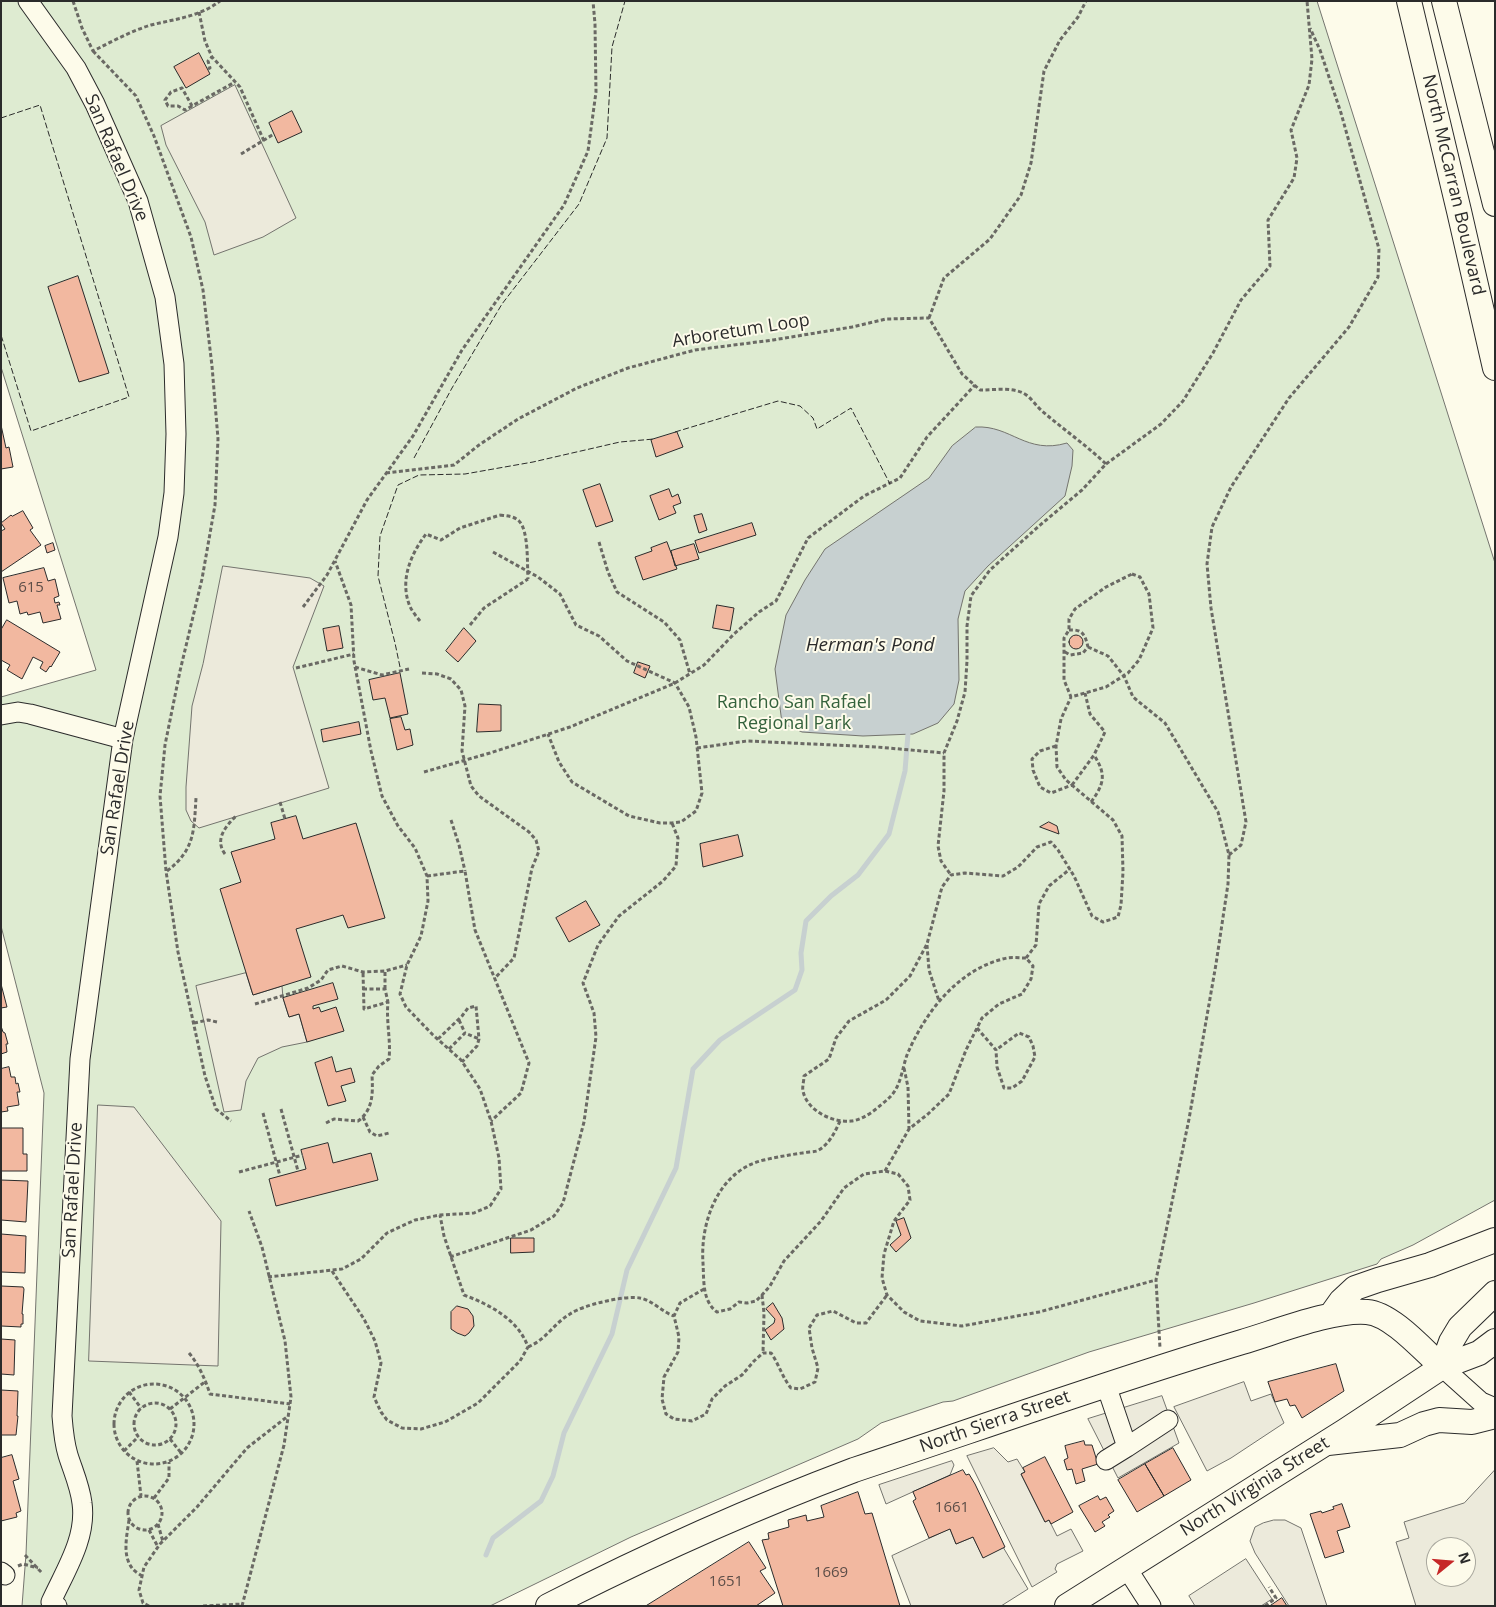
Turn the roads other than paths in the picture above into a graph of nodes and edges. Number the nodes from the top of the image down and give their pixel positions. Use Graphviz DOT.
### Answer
graph roads {
  1 [pos="28,1"];
  2 [pos="1409,1"];
  3 [pos="1444,1"];
  4 [pos="1495,204"];
  5 [pos="1495,368"];
  6 [pos="1,715"];
  7 [pos="124,739"];
  8 [pos="1495,1240"];
  9 [pos="1495,1293"];
  10 [pos="1331,1315"];
  11 [pos="1495,1341"];
  12 [pos="1442,1367"];
  13 [pos="1106,1385"];
  14 [pos="1495,1408"];
  15 [pos="1495,1416"];
  16 [pos="1168,1420"];
  17 [pos="1324,1444"];
  18 [pos="1127,1447"];
  19 [pos="1106,1460"];
  20 [pos="1126,1567"];
  21 [pos="54,1604"];
  22 [pos="548,1606"];
  23 [pos="1066,1606"];
  24 [pos="1151,1606"];
  1 -- 7 [label="street, San Rafael Drive"];
  2 -- 5 [label="main road, North McCarran Boulevard"];
  3 -- 4 [label="main road, North McCarran Boulevard"];
  6 -- 7 [label="street"];
  7 -- 21 [label="street, San Rafael Drive"];
  8 -- 10 [label="main road"];
  9 -- 12 [label="main road"];
  10 -- 12 [label="main road, North Sierra Street"];
  10 -- 13 [label="main road, North Sierra Street"];
  11 -- 12 [label="main road, North Virginia Street"];
  12 -- 14 [label="street"];
  12 -- 17 [label="main road, North Virginia Street"];
  13 -- 18 [label="street"];
  13 -- 22 [label="main road, North Sierra Street"];
  15 -- 17 [label="main road"];
  16 -- 18 [label="street"];
  17 -- 20 [label="main road, North Virginia Street"];
  18 -- 19 [label="street"];
  20 -- 23 [label="main road, North Virginia Street"];
  20 -- 24 [label="street"];
}
